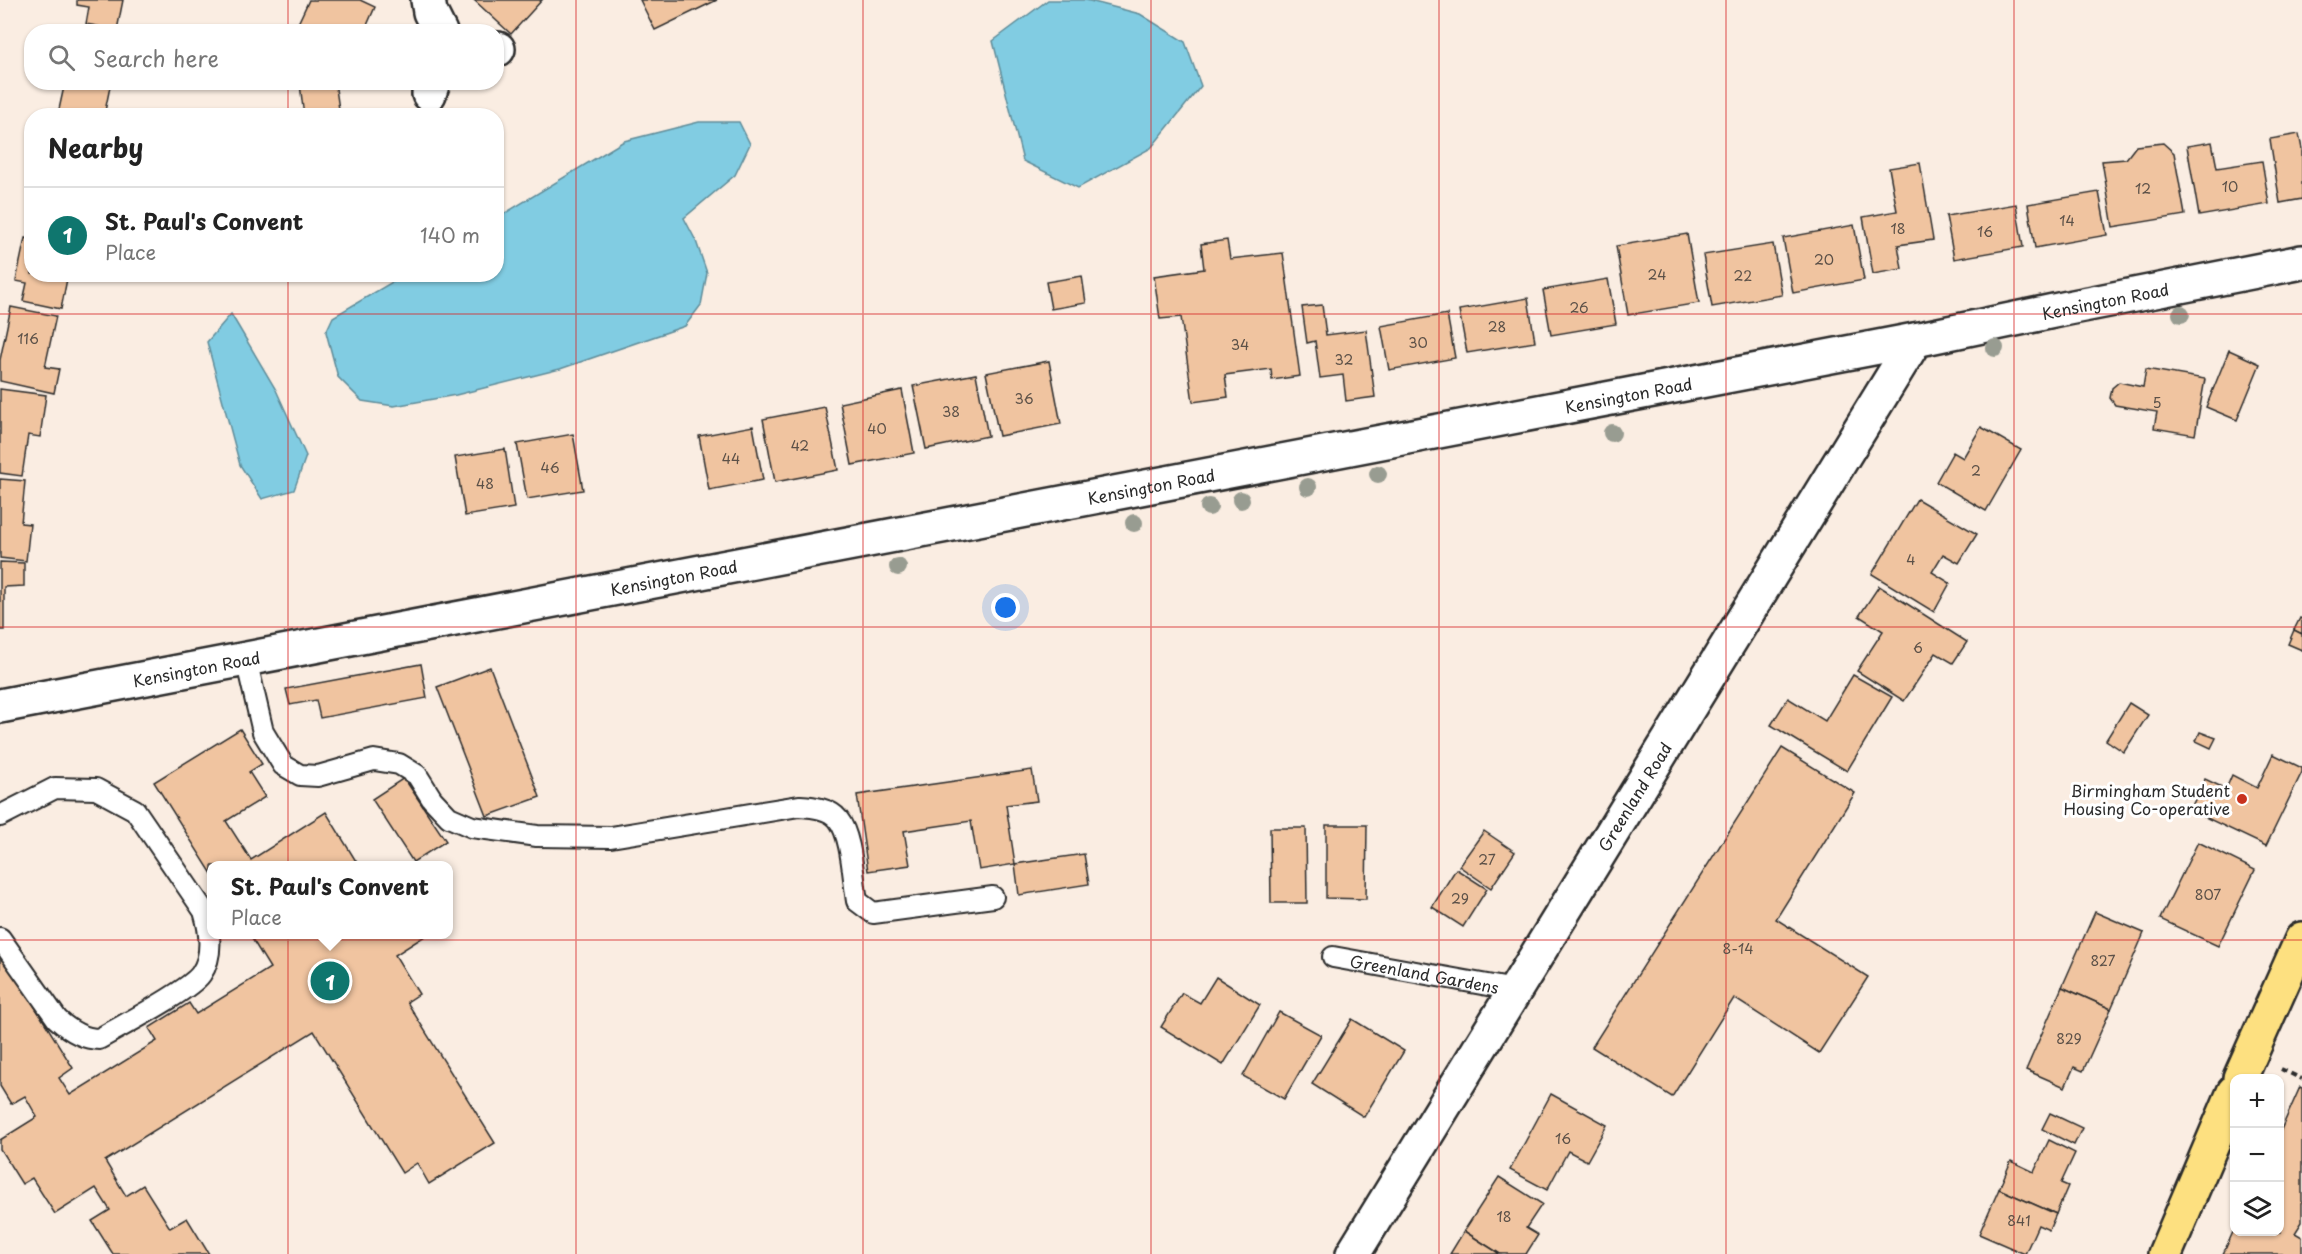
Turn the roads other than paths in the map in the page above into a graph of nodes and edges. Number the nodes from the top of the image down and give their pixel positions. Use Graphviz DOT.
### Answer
graph roads {
  1 [pos="428,0"];
  2 [pos="436,24"];
  3 [pos="2302,262"];
  4 [pos="1915,340"];
  5 [pos="246,659"];
  6 [pos="0,706"];
  7 [pos="0,816"];
  8 [pos="993,897"];
  9 [pos="207,922"];
  10 [pos="0,938"];
  11 [pos="210,939"];
  12 [pos="2302,939"];
  13 [pos="1333,957"];
  14 [pos="1515,990"];
  15 [pos="2242,1074"];
  16 [pos="2230,1104"];
  17 [pos="1353,1254"];
  18 [pos="2165,1254"];
  1 -- 2 [label="street"];
  3 -- 4 [label="street, Kensington Road"];
  4 -- 5 [label="street, Kensington Road"];
  4 -- 14 [label="street, Greenland Road"];
  5 -- 6 [label="street, Kensington Road"];
  5 -- 8 [label="lane"];
  7 -- 9 [label="lane"];
  10 -- 11 [label="lane"];
  12 -- 15 [label="main road"];
  13 -- 14 [label="lane, Greenland Gardens"];
  14 -- 17 [label="street, Greenland Road"];
  16 -- 18 [label="main road"];
}
